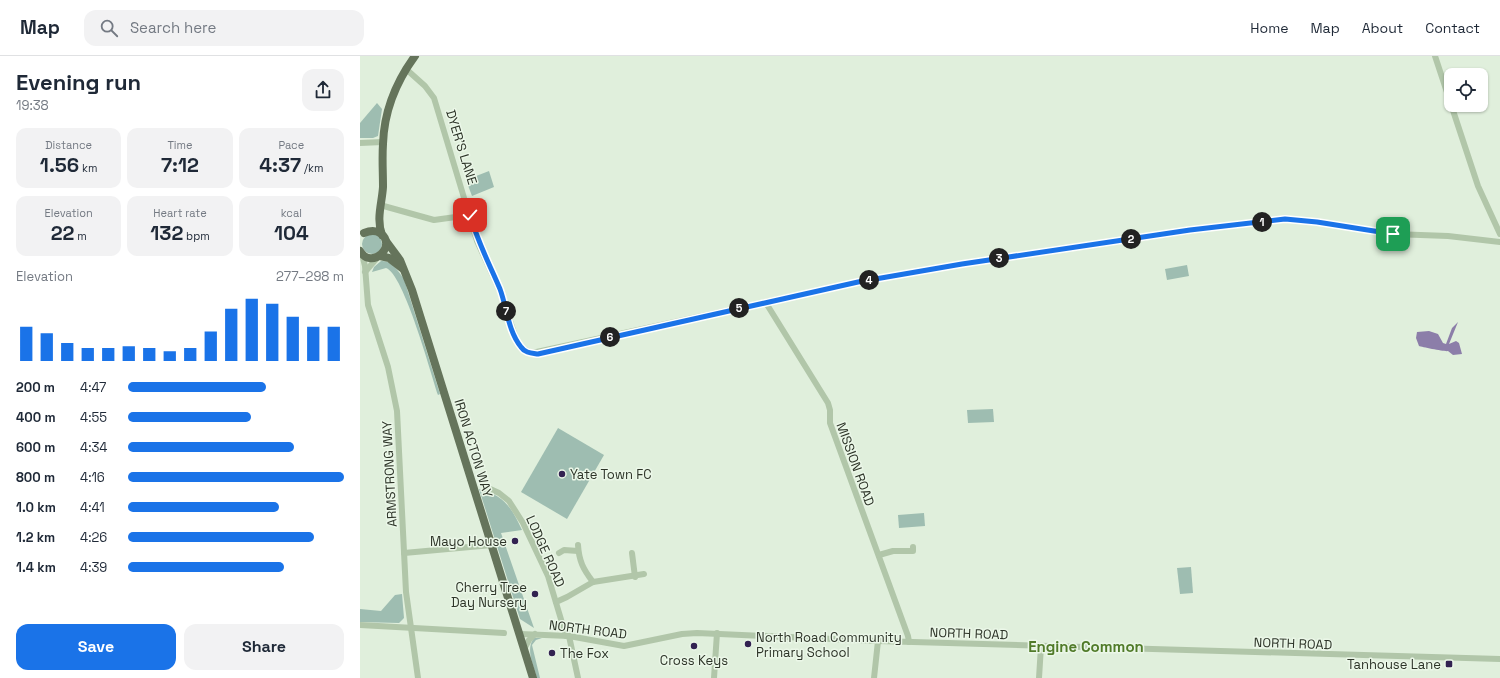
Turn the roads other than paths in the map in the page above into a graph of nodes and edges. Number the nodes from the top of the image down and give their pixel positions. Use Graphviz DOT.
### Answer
graph roads {
  1 [pos="415,56"];
  2 [pos="1435,56"];
  3 [pos="406,69"];
  4 [pos="383,142"];
  5 [pos="360,143"];
  6 [pos="380,208"];
  7 [pos="470,215"];
  8 [pos="1500,234"];
  9 [pos="362,235"];
  10 [pos="384,238"];
  11 [pos="1498,240"];
  12 [pos="361,252"];
  13 [pos="378,257"];
  14 [pos="404,270"];
  15 [pos="365,272"];
  16 [pos="766,303"];
  17 [pos="488,488"];
  18 [pos="492,545"];
  19 [pos="913,547"];
  20 [pos="404,553"];
  21 [pos="559,553"];
  22 [pos="632,553"];
  23 [pos="879,555"];
  24 [pos="644,574"];
  25 [pos="634,577"];
  26 [pos="593,582"];
  27 [pos="556,602"];
  28 [pos="360,625"];
  29 [pos="410,628"];
  30 [pos="504,633"];
  31 [pos="717,633"];
  32 [pos="520,634"];
  33 [pos="535,634"];
  34 [pos="568,636"];
  35 [pos="878,641"];
  36 [pos="909,642"];
  37 [pos="1041,646"];
  38 [pos="524,649"];
  39 [pos="1500,659"];
  40 [pos="418,678"];
  41 [pos="533,678"];
  42 [pos="578,678"];
  43 [pos="714,678"];
  44 [pos="874,678"];
  45 [pos="1039,678"];
  1 -- 3 [label="main road"];
  2 -- 8 [label="street"];
  3 -- 4 [label="main road"];
  3 -- 7 [label="street, DYER'S LANE"];
  4 -- 5 [label="street"];
  4 -- 6 [label="main road"];
  6 -- 7 [label="street"];
  6 -- 9 [label="main road"];
  6 -- 10 [label="main road"];
  7 -- 16 [label="street, DYER'S LANE"];
  9 -- 10 [label="main road"];
  10 -- 13 [label="main road"];
  10 -- 14 [label="main road, IRON ACTON WAY"];
  11 -- 16 [label="street, DYER'S LANE"];
  12 -- 13 [label="main road"];
  12 -- 15 [label="street, ARMSTRONG WAY"];
  13 -- 14 [label="main road"];
  13 -- 15 [label="street"];
  14 -- 18 [label="main road, IRON ACTON WAY"];
  15 -- 20 [label="street, ARMSTRONG WAY"];
  16 -- 23 [label="street, MISSION ROAD"];
  17 -- 27 [label="street, LODGE ROAD"];
  18 -- 20 [label="street"];
  18 -- 32 [label="main road, IRON ACTON WAY"];
  19 -- 23 [label="street"];
  20 -- 29 [label="street, ARMSTRONG WAY"];
  21 -- 26 [label="street"];
  22 -- 25 [label="street"];
  23 -- 36 [label="street, MISSION ROAD"];
  24 -- 25 [label="street"];
  25 -- 26 [label="street"];
  26 -- 27 [label="street"];
  27 -- 34 [label="street, LODGE ROAD"];
  28 -- 29 [label="street"];
  29 -- 30 [label="street"];
  29 -- 40 [label="street, ARMSTRONG WAY"];
  31 -- 34 [label="street, NORTH ROAD"];
  31 -- 35 [label="street, NORTH ROAD"];
  31 -- 43 [label="street"];
  32 -- 33 [label="street, NORTH ROAD"];
  32 -- 38 [label="main road, IRON ACTON WAY"];
  33 -- 34 [label="street, NORTH ROAD"];
  33 -- 38 [label="street, NORTH ROAD"];
  34 -- 42 [label="street, LODGE ROAD"];
  35 -- 36 [label="street, NORTH ROAD"];
  35 -- 44 [label="street"];
  36 -- 37 [label="street, NORTH ROAD"];
  37 -- 39 [label="street, NORTH ROAD"];
  37 -- 45 [label="street"];
  38 -- 41 [label="main road, IRON ACTON WAY"];
}
